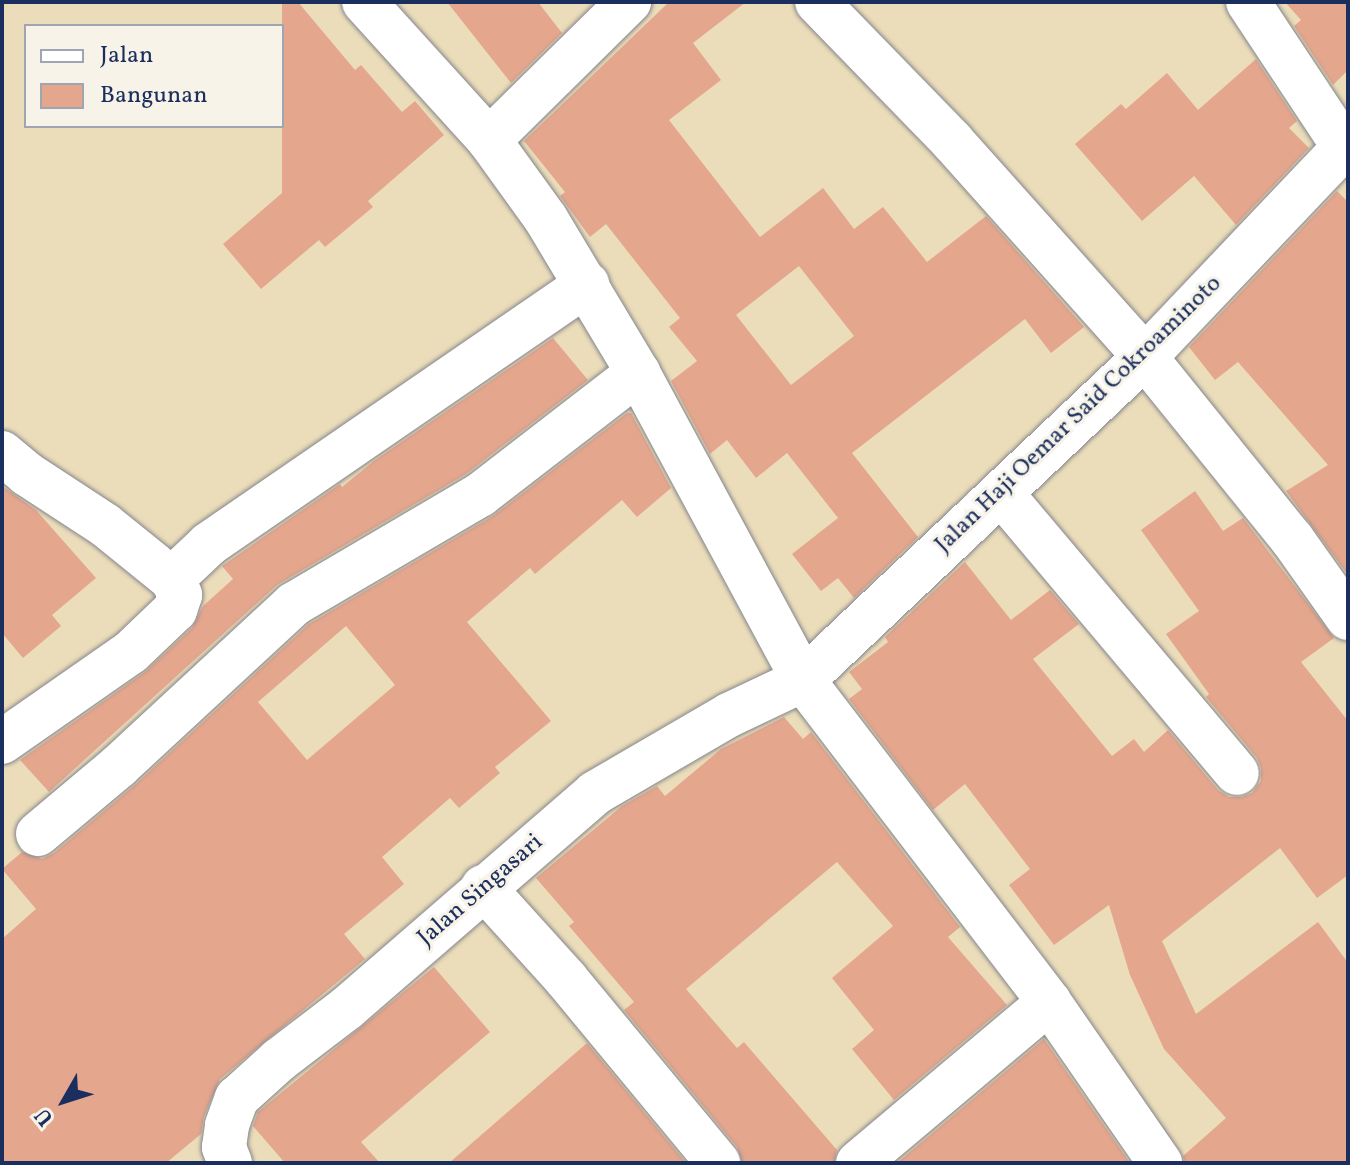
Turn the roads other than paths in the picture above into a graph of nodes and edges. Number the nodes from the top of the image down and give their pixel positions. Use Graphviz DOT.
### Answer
graph roads {
  1 [pos="364,2"];
  2 [pos="629,2"];
  3 [pos="817,2"];
  4 [pos="1248,2"];
  5 [pos="489,140"];
  6 [pos="1347,148"];
  7 [pos="587,284"];
  8 [pos="1145,357"];
  9 [pos="638,373"];
  10 [pos="2,453"];
  11 [pos="1001,493"];
  12 [pos="172,579"];
  13 [pos="1348,618"];
  14 [pos="803,680"];
  15 [pos="2,742"];
  16 [pos="1237,773"];
  17 [pos="38,834"];
  18 [pos="483,887"];
  19 [pos="1049,1002"];
  20 [pos="218,1158"];
  21 [pos="718,1163"];
  22 [pos="858,1163"];
  23 [pos="1160,1163"];
  1 -- 5 [label="street"];
  2 -- 5 [label="street"];
  3 -- 8 [label="street"];
  4 -- 6 [label="street"];
  5 -- 7 [label="street"];
  6 -- 8 [label="street, Jalan Haji Oemar Said Cokroaminoto"];
  7 -- 9 [label="street"];
  7 -- 12 [label="street"];
  8 -- 11 [label="street, Jalan Haji Oemar Said Cokroaminoto"];
  8 -- 13 [label="street"];
  9 -- 14 [label="street"];
  9 -- 17 [label="street"];
  10 -- 12 [label="street"];
  11 -- 14 [label="street, Jalan Haji Oemar Said Cokroaminoto"];
  11 -- 16 [label="street"];
  12 -- 15 [label="street"];
  14 -- 18 [label="street, Jalan Singasari"];
  14 -- 19 [label="street"];
  18 -- 20 [label="street, Jalan Singasari"];
  18 -- 21 [label="street"];
  19 -- 22 [label="street"];
  19 -- 23 [label="street"];
}
